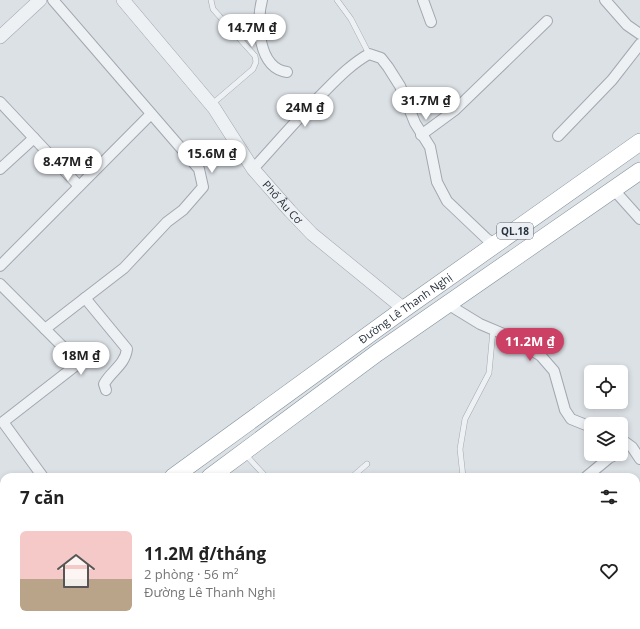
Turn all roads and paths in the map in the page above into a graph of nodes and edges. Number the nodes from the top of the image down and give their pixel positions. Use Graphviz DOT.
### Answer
graph roads {
  1 [pos="40,0"];
  2 [pos="53,0"];
  3 [pos="122,0"];
  4 [pos="211,0"];
  5 [pos="262,0"];
  6 [pos="337,0"];
  7 [pos="423,0"];
  8 [pos="605,0"];
  9 [pos="547,21"];
  10 [pos="432,22"];
  11 [pos="640,34"];
  12 [pos="0,37"];
  13 [pos="640,44"];
  14 [pos="369,54"];
  15 [pos="287,72"];
  16 [pos="0,102"];
  17 [pos="211,105"];
  18 [pos="151,114"];
  19 [pos="421,135"];
  20 [pos="558,136"];
  21 [pos="34,138"];
  22 [pos="640,142"];
  23 [pos="0,169"];
  24 [pos="253,169"];
  25 [pos="640,171"];
  26 [pos="79,186"];
  27 [pos="614,190"];
  28 [pos="640,219"];
  29 [pos="496,245"];
  30 [pos="0,266"];
  31 [pos="0,284"];
  32 [pos="85,298"];
  33 [pos="449,304"];
  34 [pos="404,309"];
  35 [pos="45,330"];
  36 [pos="493,330"];
  37 [pos="106,390"];
  38 [pos="2,421"];
  39 [pos="584,424"];
  40 [pos="636,444"];
  41 [pos="243,452"];
  42 [pos="640,459"];
  43 [pos="605,461"];
  44 [pos="367,464"];
  45 [pos="39,473"];
  46 [pos="180,473"];
  47 [pos="215,473"];
  48 [pos="262,473"];
  49 [pos="357,473"];
  50 [pos="463,473"];
  51 [pos="591,473"];
  1 -- 12 [label="street"];
  2 -- 18 [label="street"];
  3 -- 17 [label="street, Phố Âu Cơ"];
  4 -- 17 [label="lane"];
  5 -- 15 [label="street"];
  6 -- 14 [label="lane"];
  7 -- 10 [label="street"];
  8 -- 11 [label="street"];
  9 -- 19 [label="street"];
  13 -- 20 [label="street"];
  14 -- 19 [label="street"];
  14 -- 24 [label="street"];
  16 -- 21 [label="street"];
  17 -- 24 [label="street, Phố Âu Cơ"];
  18 -- 26 [label="street"];
  18 -- 32 [label="street"];
  19 -- 29 [label="street"];
  21 -- 23 [label="street"];
  21 -- 26 [label="street"];
  22 -- 29 [label="highway, Đường Lê Thanh Nghị / QL.18"];
  24 -- 34 [label="street, Phố Âu Cơ"];
  25 -- 27 [label="highway, Đường Lê Thanh Nghị / QL.18"];
  26 -- 30 [label="street"];
  27 -- 28 [label="street"];
  27 -- 33 [label="highway, Đường Lê Thanh Nghị / QL.18"];
  29 -- 34 [label="highway, Đường Lê Thanh Nghị / QL.18"];
  31 -- 35 [label="street"];
  32 -- 35 [label="street"];
  32 -- 37 [label="street"];
  33 -- 36 [label="street"];
  33 -- 41 [label="highway, Đường Lê Thanh Nghị / QL.18"];
  34 -- 46 [label="highway, Đường Lê Thanh Nghị / QL.18"];
  35 -- 38 [label="street"];
  36 -- 39 [label="street"];
  36 -- 50 [label="lane"];
  38 -- 45 [label="street"];
  40 -- 42 [label="street"];
  41 -- 47 [label="highway, Đường Lê Thanh Nghị / QL.18"];
  41 -- 48 [label="lane"];
  43 -- 51 [label="street"];
  44 -- 49 [label="lane"];
}
